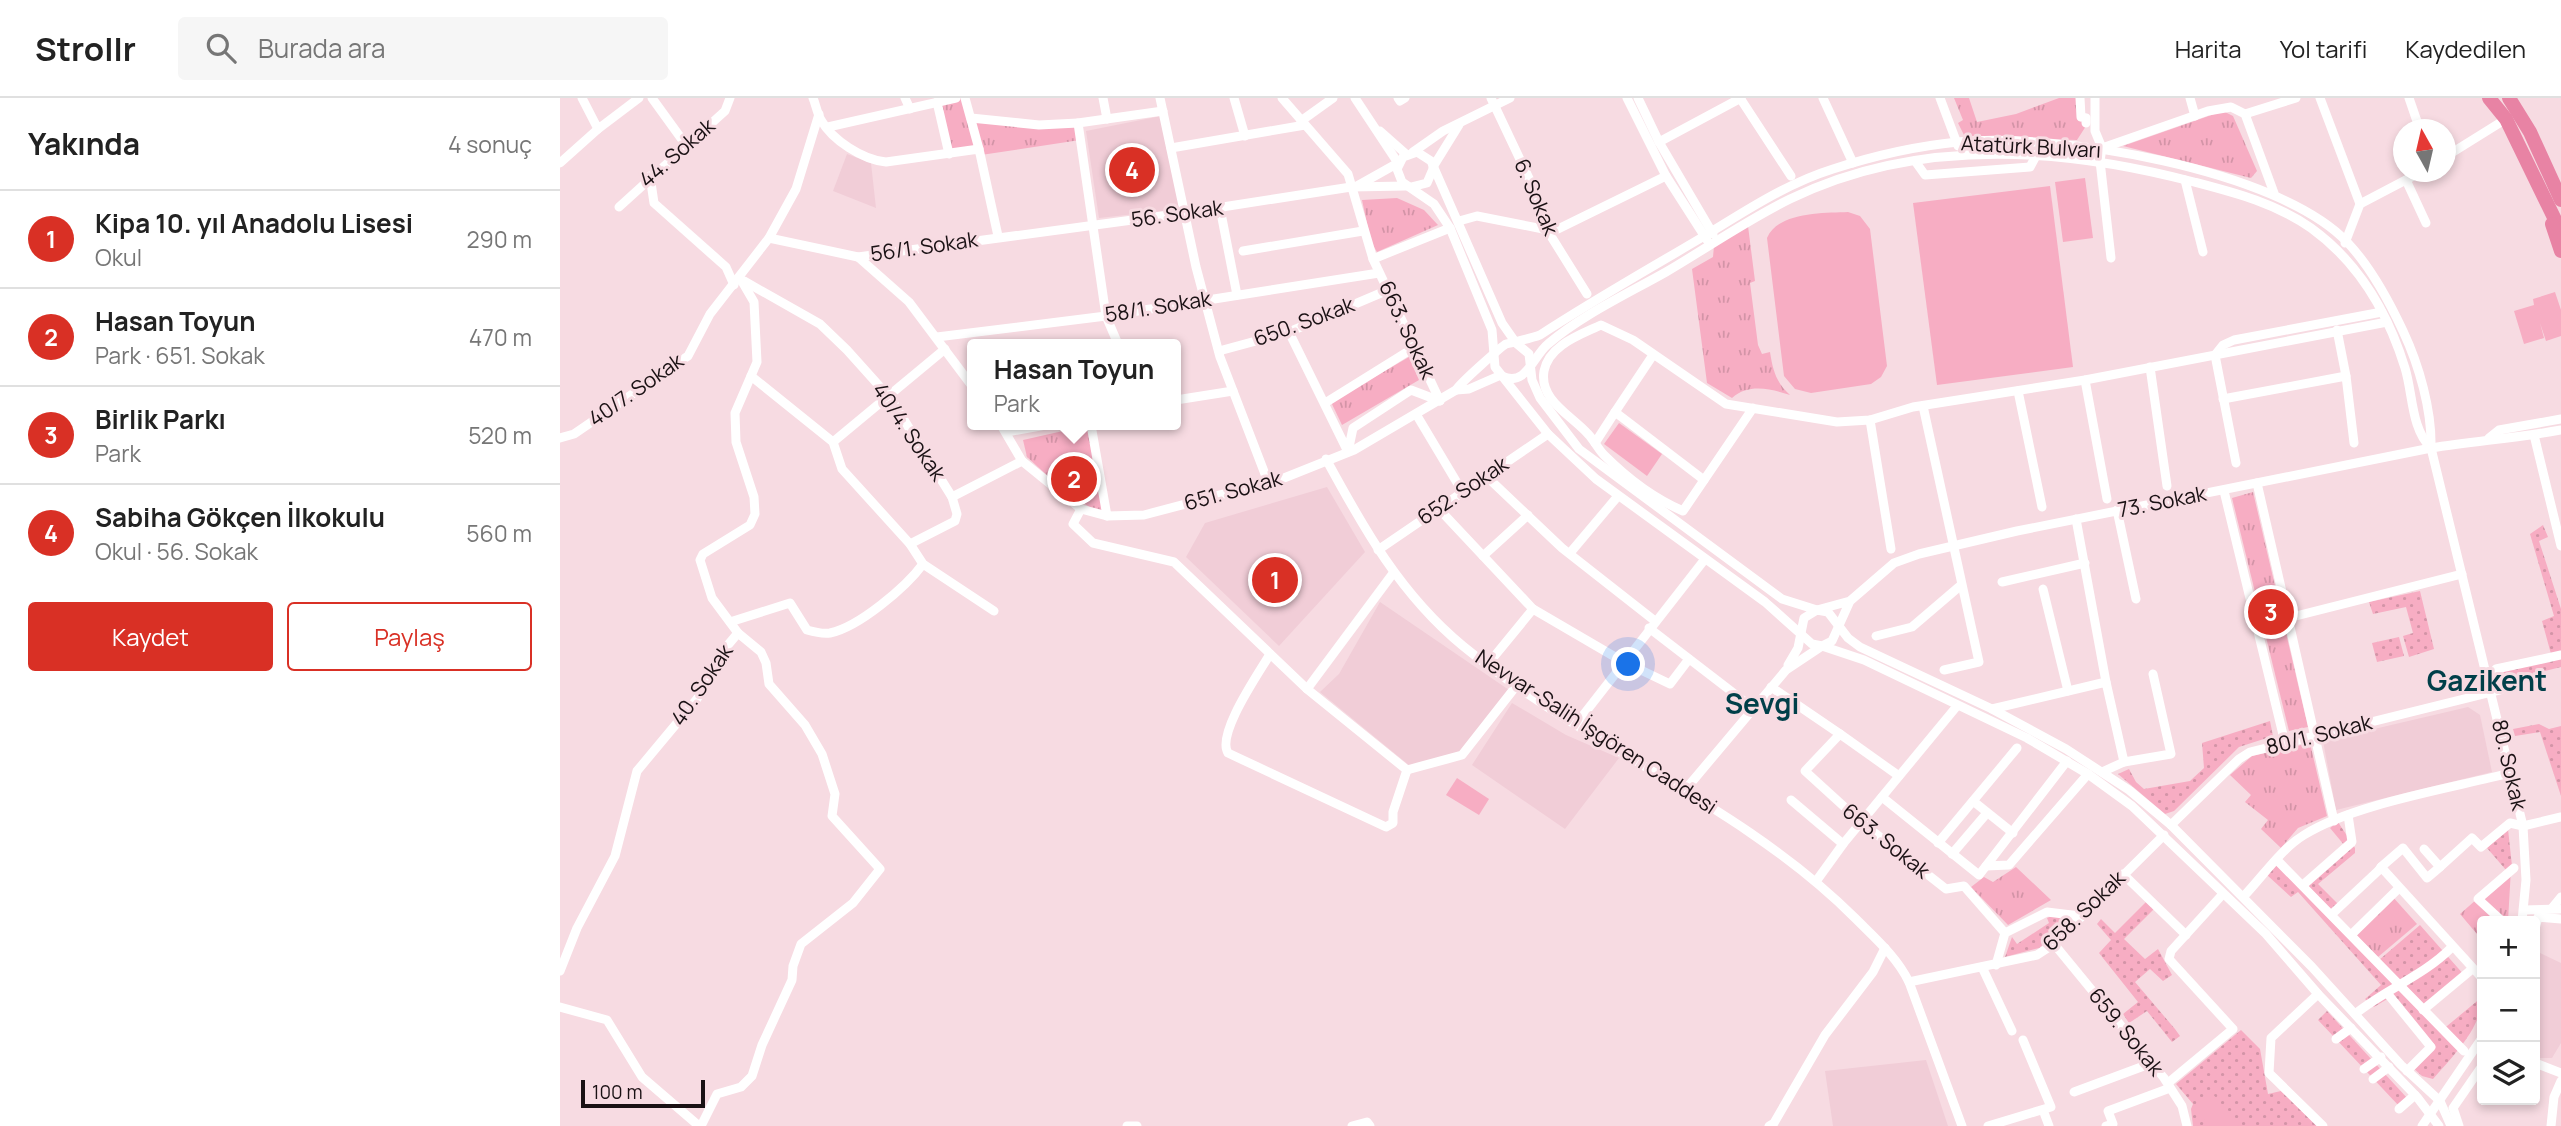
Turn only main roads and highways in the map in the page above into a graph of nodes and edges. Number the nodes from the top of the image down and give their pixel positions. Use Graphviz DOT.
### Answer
graph roads {
  1 [pos="2489,98"];
  2 [pos="2509,98"];
  3 [pos="2544,180"];
  4 [pos="2561,190"];
  5 [pos="2561,200"];
  6 [pos="2561,232"];
  7 [pos="2561,251"];
  1 -- 3 [label="highway"];
  2 -- 3 [label="highway"];
  3 -- 4 [label="highway"];
  3 -- 5 [label="highway"];
  3 -- 6 [label="highway"];
  3 -- 7 [label="highway"];
}
